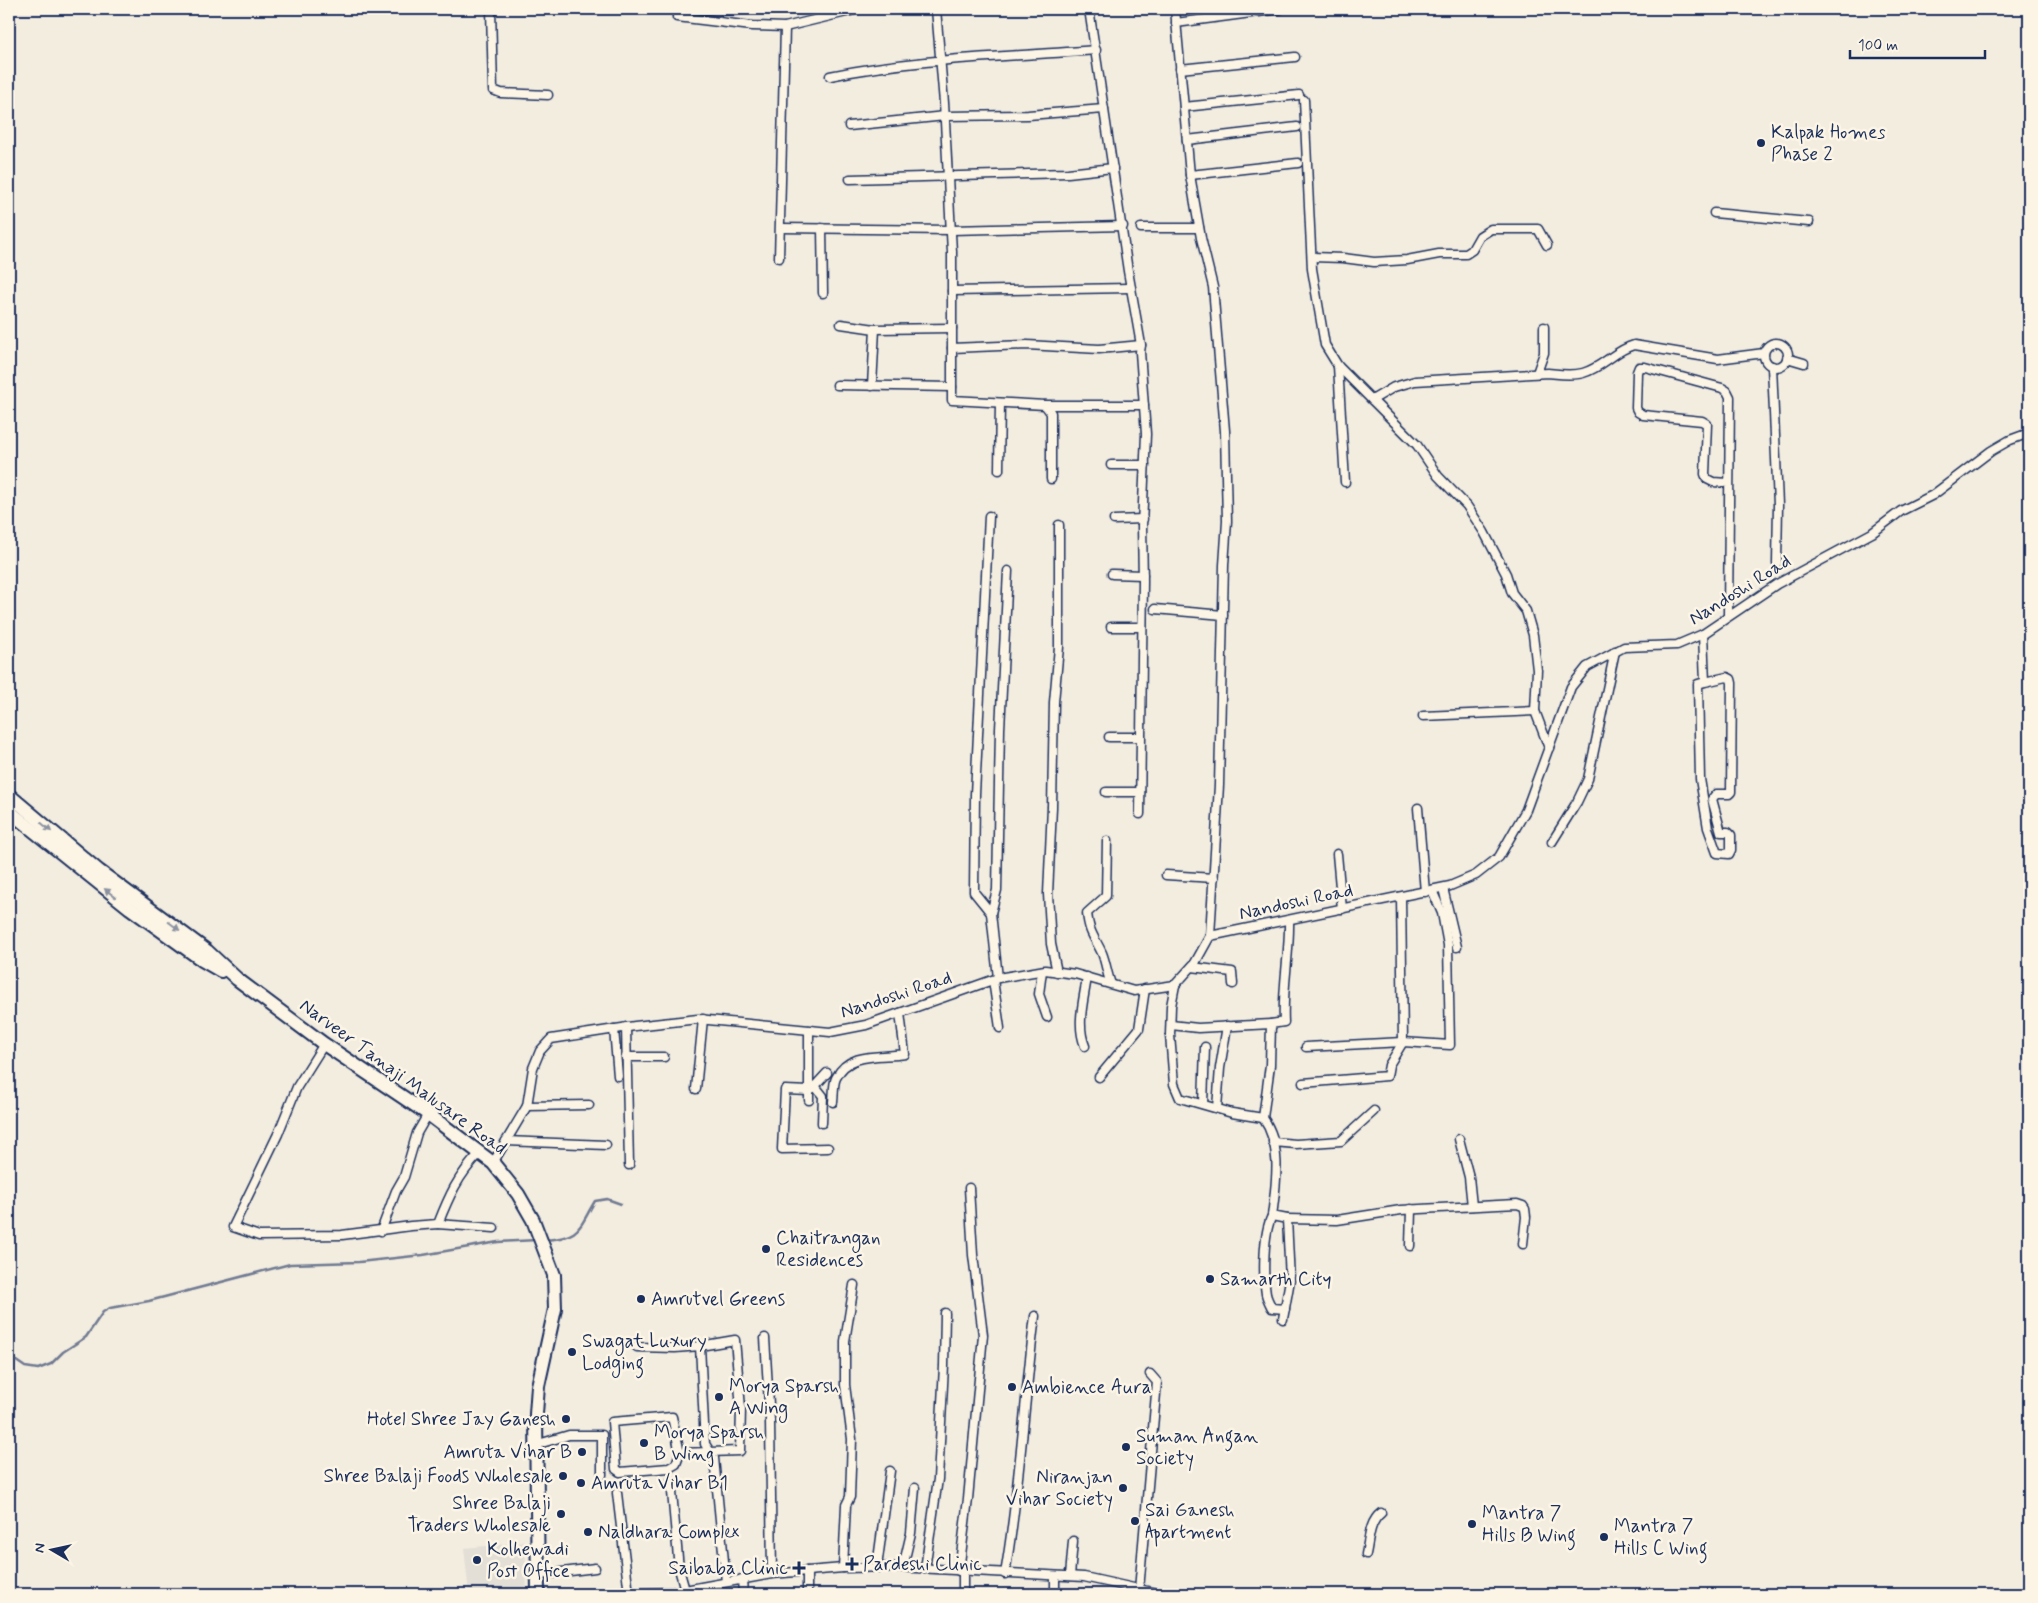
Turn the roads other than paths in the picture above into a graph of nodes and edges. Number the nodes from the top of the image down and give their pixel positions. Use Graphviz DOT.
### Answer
graph roads {
  1 [pos="490,9"];
  2 [pos="677,9"];
  3 [pos="702,9"];
  4 [pos="750,9"];
  5 [pos="859,9"];
  6 [pos="936,9"];
  7 [pos="1089,9"];
  8 [pos="1175,9"];
  9 [pos="1281,9"];
  10 [pos="1176,23"];
  11 [pos="785,27"];
  12 [pos="1096,50"];
  13 [pos="1295,57"];
  14 [pos="940,59"];
  15 [pos="1180,69"];
  16 [pos="830,76"];
  17 [pos="548,95"];
  18 [pos="1184,107"];
  19 [pos="1104,109"];
  20 [pos="945,116"];
  21 [pos="848,126"];
  22 [pos="1297,127"];
  23 [pos="1187,140"];
  24 [pos="1298,164"];
  25 [pos="1113,168"];
  26 [pos="1190,174"];
  27 [pos="948,177"];
  28 [pos="850,179"];
  29 [pos="1714,213"];
  30 [pos="1809,222"];
  31 [pos="1123,226"];
  32 [pos="781,228"];
  33 [pos="822,228"];
  34 [pos="1141,228"];
  35 [pos="1199,228"];
  36 [pos="951,230"];
  37 [pos="1547,245"];
  38 [pos="1312,257"];
  39 [pos="779,258"];
  40 [pos="1131,288"];
  41 [pos="952,291"];
  42 [pos="823,293"];
  43 [pos="841,324"];
  44 [pos="1544,327"];
  45 [pos="876,328"];
  46 [pos="952,328"];
  47 [pos="1141,345"];
  48 [pos="952,348"];
  49 [pos="1764,353"];
  50 [pos="1787,358"];
  51 [pos="1804,363"];
  52 [pos="1338,366"];
  53 [pos="1772,366"];
  54 [pos="1537,373"];
  55 [pos="837,385"];
  56 [pos="872,386"];
  57 [pos="952,388"];
  58 [pos="1372,400"];
  59 [pos="1000,403"];
  60 [pos="1045,405"];
  61 [pos="1144,405"];
  62 [pos="2029,433"];
  63 [pos="1111,465"];
  64 [pos="1145,465"];
  65 [pos="999,470"];
  66 [pos="1051,479"];
  67 [pos="1345,482"];
  68 [pos="1728,483"];
  69 [pos="989,516"];
  70 [pos="1143,519"];
  71 [pos="1114,520"];
  72 [pos="1059,525"];
  73 [pos="1778,564"];
  74 [pos="1008,571"];
  75 [pos="1112,574"];
  76 [pos="1143,575"];
  77 [pos="1155,609"];
  78 [pos="1222,615"];
  79 [pos="1728,616"];
  80 [pos="1111,627"];
  81 [pos="1142,627"];
  82 [pos="1703,634"];
  83 [pos="1615,651"];
  84 [pos="1705,682"];
  85 [pos="1535,711"];
  86 [pos="1424,716"];
  87 [pos="1109,737"];
  88 [pos="1140,737"];
  89 [pos="1549,748"];
  90 [pos="1106,792"];
  91 [pos="1140,792"];
  92 [pos="9,795"];
  93 [pos="1418,808"];
  94 [pos="9,811"];
  95 [pos="1140,814"];
  96 [pos="1106,841"];
  97 [pos="1552,842"];
  98 [pos="1337,854"];
  99 [pos="1166,875"];
  100 [pos="1214,878"];
  101 [pos="1443,888"];
  102 [pos="1429,891"];
  103 [pos="1401,897"];
  104 [pos="1342,909"];
  105 [pos="991,913"];
  106 [pos="1289,920"];
  107 [pos="1210,936"];
  108 [pos="1457,947"];
  109 [pos="1192,967"];
  110 [pos="1042,971"];
  111 [pos="1057,972"];
  112 [pos="1087,977"];
  113 [pos="237,979"];
  114 [pos="996,979"];
  115 [pos="1111,984"];
  116 [pos="1233,984"];
  117 [pos="1175,985"];
  118 [pos="1145,989"];
  119 [pos="900,1013"];
  120 [pos="1046,1017"];
  121 [pos="703,1019"];
  122 [pos="1271,1024"];
  123 [pos="1171,1025"];
  124 [pos="1227,1026"];
  125 [pos="626,1027"];
  126 [pos="1000,1028"];
  127 [pos="614,1029"];
  128 [pos="809,1030"];
  129 [pos="1403,1042"];
  130 [pos="324,1044"];
  131 [pos="1085,1046"];
  132 [pos="1205,1047"];
  133 [pos="1306,1048"];
  134 [pos="626,1057"];
  135 [pos="664,1057"];
  136 [pos="828,1073"];
  137 [pos="618,1076"];
  138 [pos="1099,1078"];
  139 [pos="1303,1082"];
  140 [pos="696,1089"];
  141 [pos="814,1096"];
  142 [pos="833,1102"];
  143 [pos="1203,1104"];
  144 [pos="589,1105"];
  145 [pos="527,1106"];
  146 [pos="1217,1108"];
  147 [pos="1374,1111"];
  148 [pos="428,1114"];
  149 [pos="1263,1118"];
  150 [pos="822,1123"];
  151 [pos="1459,1139"];
  152 [pos="506,1141"];
  153 [pos="1273,1142"];
  154 [pos="606,1146"];
  155 [pos="828,1148"];
  156 [pos="479,1154"];
  157 [pos="492,1163"];
  158 [pos="629,1165"];
  159 [pos="969,1188"];
  160 [pos="1472,1206"];
  161 [pos="1411,1209"];
  162 [pos="1272,1213"];
  163 [pos="1287,1219"];
  164 [pos="437,1224"];
  165 [pos="494,1228"];
  166 [pos="381,1231"];
  167 [pos="1523,1244"];
  168 [pos="1410,1246"];
  169 [pos="854,1285"];
  170 [pos="1285,1310"];
  171 [pos="945,1313"];
  172 [pos="1035,1316"];
  173 [pos="1283,1319"];
  174 [pos="764,1338"];
  175 [pos="700,1346"];
  176 [pos="638,1347"];
  177 [pos="1150,1374"];
  178 [pos="536,1445"];
  179 [pos="680,1453"];
  180 [pos="710,1453"];
  181 [pos="890,1472"];
  182 [pos="602,1475"];
  183 [pos="671,1480"];
  184 [pos="915,1488"];
  185 [pos="617,1493"];
  186 [pos="1381,1513"];
  187 [pos="1073,1541"];
  188 [pos="1366,1554"];
  189 [pos="878,1567"];
  190 [pos="903,1567"];
  191 [pos="595,1568"];
  192 [pos="843,1568"];
  193 [pos="925,1569"];
  194 [pos="807,1571"];
  195 [pos="961,1571"];
  196 [pos="772,1574"];
  197 [pos="1005,1574"];
  198 [pos="538,1575"];
  199 [pos="1055,1576"];
  200 [pos="1070,1576"];
  201 [pos="742,1579"];
  202 [pos="726,1582"];
  203 [pos="685,1590"];
  204 [pos="1140,1590"];
  205 [pos="642,1593"];
  206 [pos="538,1594"];
  207 [pos="615,1594"];
  208 [pos="629,1594"];
  209 [pos="743,1594"];
  210 [pos="807,1594"];
  211 [pos="963,1594"];
  212 [pos="1055,1594"];
  213 [pos="1162,1594"];
  1 -- 17 [label="street"];
  2 -- 11 [label="street"];
  3 -- 4 [label="street"];
  5 -- 11 [label="street"];
  6 -- 14 [label="street"];
  7 -- 12 [label="street"];
  8 -- 10 [label="street"];
  9 -- 10 [label="street"];
  10 -- 15 [label="street"];
  11 -- 32 [label="street"];
  12 -- 14 [label="street"];
  12 -- 19 [label="street"];
  13 -- 15 [label="street"];
  14 -- 16 [label="street"];
  14 -- 20 [label="street"];
  15 -- 18 [label="street"];
  18 -- 23 [label="street"];
  18 -- 38 [label="street"];
  19 -- 20 [label="street"];
  19 -- 25 [label="street"];
  20 -- 21 [label="street"];
  20 -- 27 [label="street"];
  22 -- 23 [label="street"];
  23 -- 26 [label="street"];
  24 -- 26 [label="street"];
  25 -- 27 [label="street"];
  25 -- 31 [label="street"];
  26 -- 35 [label="street"];
  27 -- 28 [label="street"];
  27 -- 36 [label="street"];
  29 -- 30 [label="street"];
  31 -- 36 [label="street"];
  31 -- 40 [label="street"];
  32 -- 33 [label="street"];
  32 -- 39 [label="street"];
  33 -- 36 [label="street"];
  33 -- 42 [label="street"];
  34 -- 35 [label="street"];
  35 -- 78 [label="street"];
  36 -- 41 [label="street"];
  37 -- 38 [label="street"];
  38 -- 52 [label="street"];
  40 -- 41 [label="street"];
  40 -- 47 [label="street"];
  41 -- 46 [label="street"];
  43 -- 45 [label="street"];
  44 -- 54 [label="street"];
  45 -- 46 [label="street"];
  45 -- 56 [label="street"];
  46 -- 48 [label="street"];
  47 -- 48 [label="street"];
  47 -- 61 [label="street"];
  48 -- 57 [label="street"];
  49 -- 50 [label="street"];
  49 -- 53 [label="street"];
  49 -- 54 [label="street"];
  50 -- 51 [label="street"];
  50 -- 53 [label="street"];
  52 -- 58 [label="street"];
  52 -- 67 [label="street"];
  53 -- 73 [label="street"];
  54 -- 58 [label="street"];
  55 -- 56 [label="street"];
  56 -- 57 [label="street"];
  57 -- 59 [label="street"];
  58 -- 85 [label="street"];
  59 -- 60 [label="street"];
  59 -- 65 [label="street"];
  60 -- 61 [label="street"];
  60 -- 66 [label="street"];
  61 -- 64 [label="street"];
  62 -- 79 [label="street, Nandoshi Road"];
  63 -- 64 [label="street"];
  64 -- 70 [label="street"];
  68 -- 68 [label="street"];
  68 -- 79 [label="street"];
  69 -- 105 [label="street"];
  70 -- 71 [label="street"];
  70 -- 76 [label="street"];
  72 -- 111 [label="street"];
  74 -- 105 [label="street"];
  75 -- 76 [label="street"];
  76 -- 81 [label="street"];
  77 -- 78 [label="street"];
  78 -- 100 [label="street"];
  79 -- 82 [label="street, Nandoshi Road"];
  80 -- 81 [label="street"];
  81 -- 88 [label="street"];
  82 -- 83 [label="street, Nandoshi Road"];
  82 -- 84 [label="street"];
  83 -- 89 [label="street, Nandoshi Road"];
  83 -- 97 [label="street"];
  84 -- 84 [label="street"];
  85 -- 86 [label="street"];
  85 -- 89 [label="street"];
  87 -- 88 [label="street"];
  88 -- 91 [label="street"];
  89 -- 101 [label="street, Nandoshi Road"];
  90 -- 91 [label="street"];
  91 -- 95 [label="street"];
  92 -- 113 [label="main road, Narveer Tanaji Malusare Road, one-way"];
  93 -- 102 [label="street"];
  113 -- 94 [label="main road, Narveer Tanaji Malusare Road, one-way"];
  96 -- 115 [label="street"];
  98 -- 104 [label="street"];
  99 -- 100 [label="street"];
  100 -- 107 [label="street"];
  101 -- 102 [label="street, Nandoshi Road"];
  101 -- 108 [label="street"];
  102 -- 103 [label="street, Nandoshi Road"];
  102 -- 129 [label="street"];
  103 -- 104 [label="street, Nandoshi Road"];
  103 -- 129 [label="street"];
  104 -- 106 [label="street, Nandoshi Road"];
  105 -- 114 [label="street"];
  106 -- 107 [label="street, Nandoshi Road"];
  106 -- 122 [label="street"];
  107 -- 109 [label="street"];
  109 -- 116 [label="street"];
  109 -- 117 [label="street"];
  110 -- 111 [label="street, Nandoshi Road"];
  110 -- 114 [label="street, Nandoshi Road"];
  110 -- 120 [label="street"];
  111 -- 112 [label="street, Nandoshi Road"];
  112 -- 115 [label="street, Nandoshi Road"];
  112 -- 131 [label="street"];
  113 -- 130 [label="main road, Narveer Tanaji Malusare Road"];
  114 -- 119 [label="street, Nandoshi Road"];
  114 -- 126 [label="street"];
  115 -- 118 [label="street, Nandoshi Road"];
  117 -- 118 [label="street, Nandoshi Road"];
  117 -- 123 [label="street"];
  118 -- 138 [label="street"];
  119 -- 128 [label="street, Nandoshi Road"];
  119 -- 142 [label="street"];
  121 -- 125 [label="street, Nandoshi Road"];
  121 -- 128 [label="street, Nandoshi Road"];
  121 -- 140 [label="street"];
  122 -- 124 [label="street"];
  122 -- 149 [label="street"];
  123 -- 124 [label="street"];
  123 -- 143 [label="street"];
  124 -- 146 [label="street"];
  125 -- 127 [label="street, Nandoshi Road"];
  125 -- 134 [label="street"];
  127 -- 137 [label="street"];
  127 -- 145 [label="street, Nandoshi Road"];
  128 -- 141 [label="street"];
  129 -- 133 [label="street"];
  129 -- 139 [label="street"];
  130 -- 148 [label="main road, Narveer Tanaji Malusare Road"];
  130 -- 166 [label="street"];
  132 -- 143 [label="street"];
  134 -- 135 [label="street"];
  134 -- 158 [label="street"];
  136 -- 141 [label="street"];
  141 -- 150 [label="street"];
  141 -- 155 [label="street"];
  143 -- 146 [label="street"];
  144 -- 145 [label="street"];
  145 -- 152 [label="street, Nandoshi Road"];
  146 -- 149 [label="street"];
  147 -- 153 [label="street"];
  148 -- 156 [label="main road, Narveer Tanaji Malusare Road"];
  148 -- 166 [label="street"];
  149 -- 153 [label="street"];
  151 -- 160 [label="street"];
  152 -- 154 [label="street"];
  152 -- 157 [label="street, Nandoshi Road"];
  153 -- 162 [label="street"];
  156 -- 157 [label="main road, Narveer Tanaji Malusare Road"];
  156 -- 164 [label="street"];
  157 -- 178 [label="main road, Narveer Tanaji Malusare Road"];
  159 -- 195 [label="street"];
  160 -- 161 [label="street"];
  160 -- 167 [label="street"];
  161 -- 163 [label="street"];
  161 -- 168 [label="street"];
  162 -- 163 [label="street"];
  162 -- 170 [label="street"];
  163 -- 170 [label="street"];
  164 -- 165 [label="street"];
  164 -- 166 [label="street"];
  169 -- 192 [label="street"];
  170 -- 173 [label="street"];
  171 -- 193 [label="street"];
  172 -- 197 [label="street"];
  174 -- 196 [label="street"];
  175 -- 176 [label="street"];
  175 -- 180 [label="street"];
  175 -- 180 [label="street"];
  177 -- 204 [label="street"];
  178 -- 182 [label="street"];
  178 -- 198 [label="main road, Narveer Tanaji Malusare Road"];
  179 -- 179 [label="street"];
  179 -- 180 [label="street"];
  180 -- 202 [label="street"];
  181 -- 189 [label="street"];
  183 -- 203 [label="street"];
  184 -- 190 [label="street"];
  185 -- 208 [label="street"];
  186 -- 188 [label="street"];
  187 -- 200 [label="street"];
  189 -- 190 [label="street"];
  189 -- 192 [label="street"];
  190 -- 193 [label="street"];
  191 -- 198 [label="street"];
  192 -- 194 [label="street"];
  193 -- 195 [label="street"];
  194 -- 196 [label="street"];
  194 -- 210 [label="street"];
  195 -- 197 [label="street"];
  195 -- 211 [label="street"];
  196 -- 201 [label="street"];
  197 -- 199 [label="street"];
  198 -- 206 [label="main road, Narveer Tanaji Malusare Road"];
  199 -- 200 [label="street"];
  199 -- 212 [label="street"];
  200 -- 204 [label="street"];
  201 -- 202 [label="street"];
  201 -- 209 [label="street"];
  202 -- 203 [label="street"];
  203 -- 205 [label="street"];
  204 -- 213 [label="street"];
  205 -- 208 [label="street"];
  207 -- 208 [label="street"];
}
